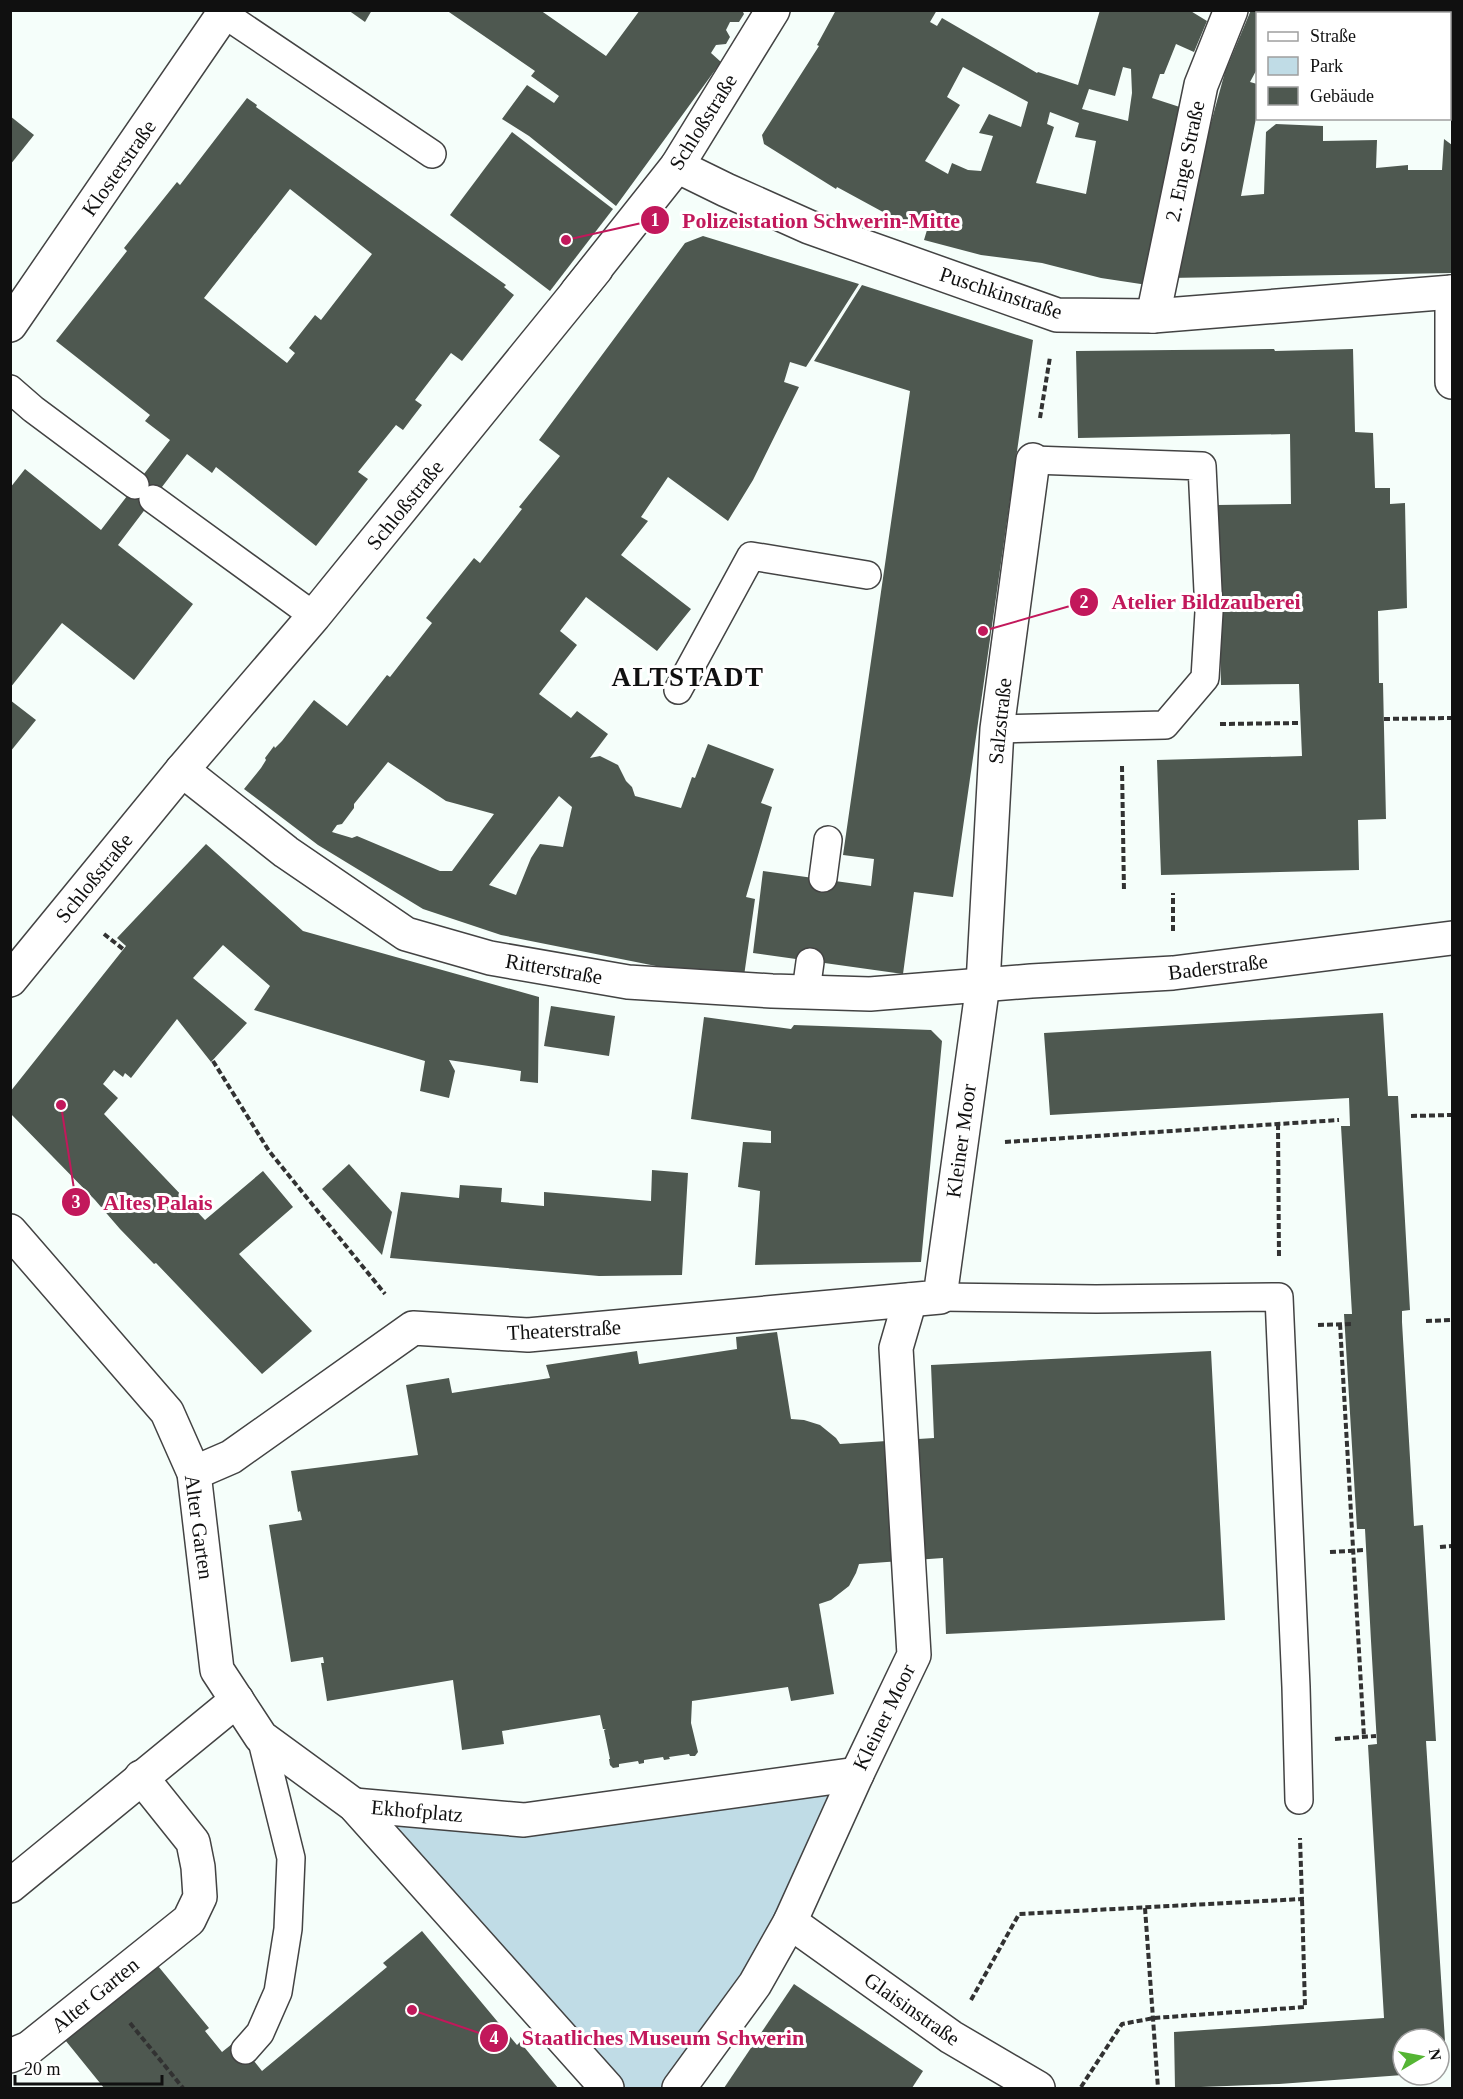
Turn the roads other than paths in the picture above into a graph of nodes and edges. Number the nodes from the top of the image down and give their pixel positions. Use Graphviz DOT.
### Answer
graph roads {
  1 [pos="772,10"];
  2 [pos="1231,10"];
  3 [pos="225,12"];
  4 [pos="432,154"];
  5 [pos="677,166"];
  6 [pos="1452,292"];
  7 [pos="1153,316"];
  8 [pos="10,325"];
  9 [pos="1452,382"];
  10 [pos="10,389"];
  11 [pos="1033,460"];
  12 [pos="867,575"];
  13 [pos="314,616"];
  14 [pos="678,690"];
  15 [pos="998,729"];
  16 [pos="182,770"];
  17 [pos="828,840"];
  18 [pos="823,878"];
  19 [pos="1452,938"];
  20 [pos="10,980"];
  21 [pos="983,984"];
  22 [pos="10,1231"];
  23 [pos="925,1298"];
  24 [pos="194,1473"];
  25 [pos="237,1700"];
  26 [pos="261,1737"];
  27 [pos="857,1774"];
  28 [pos="141,1777"];
  29 [pos="1299,1800"];
  30 [pos="354,1805"];
  31 [pos="10,1886"];
  32 [pos="790,1922"];
  33 [pos="245,2050"];
  34 [pos="10,2056"];
  35 [pos="608,2088"];
  36 [pos="679,2088"];
  37 [pos="1038,2088"];
  1 -- 5 [label="street, Schloßstraße"];
  2 -- 7 [label="street, 2. Enge Straße"];
  3 -- 4 [label="lane"];
  3 -- 8 [label="street, Klosterstraße"];
  5 -- 7 [label="street, Puschkinstraße"];
  5 -- 13 [label="street, Schloßstraße"];
  6 -- 7 [label="street, Puschkinstraße"];
  6 -- 9 [label="street"];
  10 -- 13 [label="lane"];
  11 -- 15 [label="street, Salzstraße"];
  11 -- 15 [label="lane"];
  12 -- 14 [label="lane"];
  13 -- 16 [label="street, Schloßstraße"];
  15 -- 21 [label="street, Salzstraße"];
  16 -- 20 [label="street, Schloßstraße"];
  16 -- 21 [label="street, Ritterstraße"];
  17 -- 18 [label="lane"];
  19 -- 21 [label="street, Baderstraße"];
  21 -- 23 [label="street, Kleiner Moor"];
  22 -- 24 [label="street, Alter Garten"];
  23 -- 24 [label="street, Theaterstraße"];
  23 -- 27 [label="street, Kleiner Moor"];
  23 -- 29 [label="lane"];
  24 -- 25 [label="street, Alter Garten"];
  25 -- 26 [label="street, Alter Garten"];
  25 -- 28 [label="street"];
  26 -- 30 [label="street, Alter Garten"];
  26 -- 33 [label="lane"];
  27 -- 30 [label="street, Ekhofplatz"];
  27 -- 32 [label="street, Kleiner Moor"];
  28 -- 31 [label="street"];
  28 -- 34 [label="street, Alter Garten"];
  30 -- 35 [label="street, Ekhofplatz"];
  32 -- 36 [label="street, Kleiner Moor"];
  32 -- 37 [label="street, Glaisinstraße"];
}
